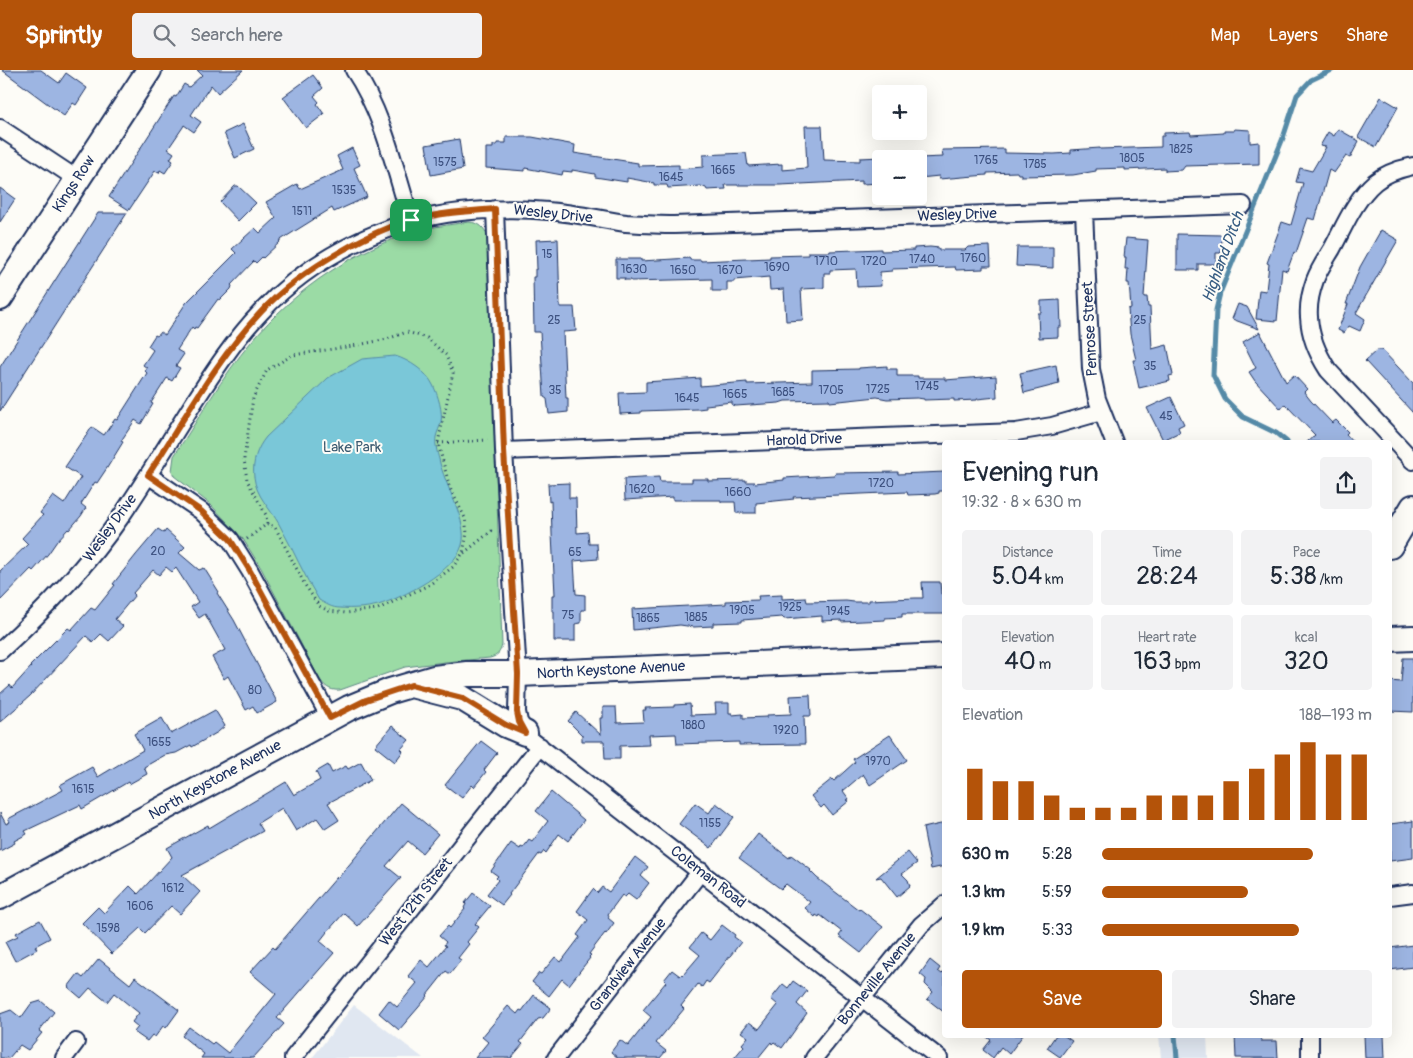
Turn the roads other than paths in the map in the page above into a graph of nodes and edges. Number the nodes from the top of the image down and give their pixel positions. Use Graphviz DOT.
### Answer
graph roads {
  1 [pos="149,70"];
  2 [pos="354,70"];
  3 [pos="0,128"];
  4 [pos="1413,166"];
  5 [pos="77,179"];
  6 [pos="1243,205"];
  7 [pos="495,209"];
  8 [pos="1084,211"];
  9 [pos="411,220"];
  10 [pos="0,298"];
  11 [pos="1101,412"];
  12 [pos="1113,440"];
  13 [pos="499,446"];
  14 [pos="1413,462"];
  15 [pos="148,475"];
  16 [pos="1413,507"];
  17 [pos="1392,543"];
  18 [pos="1413,638"];
  19 [pos="1392,639"];
  20 [pos="0,651"];
  21 [pos="942,656"];
  22 [pos="518,674"];
  23 [pos="411,685"];
  24 [pos="330,718"];
  25 [pos="533,740"];
  26 [pos="700,872"];
  27 [pos="1413,893"];
  28 [pos="1392,896"];
  29 [pos="0,897"];
  30 [pos="942,907"];
  31 [pos="862,997"];
  32 [pos="1310,1038"];
  33 [pos="76,1042"];
  34 [pos="64,1058"];
  35 [pos="293,1058"];
  36 [pos="556,1058"];
  37 [pos="814,1058"];
  38 [pos="939,1058"];
  39 [pos="1310,1058"];
  1 -- 5 [label="street, Kings Row"];
  2 -- 9 [label="street"];
  3 -- 5 [label="street"];
  4 -- 14 [label="street"];
  5 -- 10 [label="street, Kings Row"];
  6 -- 8 [label="street, Wesley Drive"];
  7 -- 8 [label="street, Wesley Drive"];
  7 -- 9 [label="street, Wesley Drive"];
  7 -- 13 [label="street"];
  8 -- 11 [label="street, Penrose Street"];
  9 -- 15 [label="street, Wesley Drive"];
  11 -- 12 [label="street, Penrose Street"];
  11 -- 13 [label="street, Harold Drive"];
  13 -- 22 [label="street"];
  15 -- 20 [label="street, Wesley Drive"];
  15 -- 24 [label="street"];
  16 -- 17 [label="street"];
  18 -- 19 [label="street"];
  21 -- 22 [label="street, North Keystone Avenue"];
  22 -- 23 [label="street, North Keystone Avenue"];
  22 -- 25 [label="street"];
  23 -- 24 [label="street, North Keystone Avenue"];
  23 -- 25 [label="street"];
  24 -- 29 [label="street, North Keystone Avenue"];
  25 -- 26 [label="street, Coleman Road"];
  25 -- 35 [label="street, West 12th Street"];
  26 -- 31 [label="street, Coleman Road"];
  26 -- 36 [label="street, Grandview Avenue"];
  27 -- 28 [label="street"];
  30 -- 31 [label="street, Bonneville Avenue"];
  31 -- 37 [label="street, Bonneville Avenue"];
  31 -- 38 [label="street, Coleman Road"];
  32 -- 39 [label="street"];
  33 -- 34 [label="street"];
}
